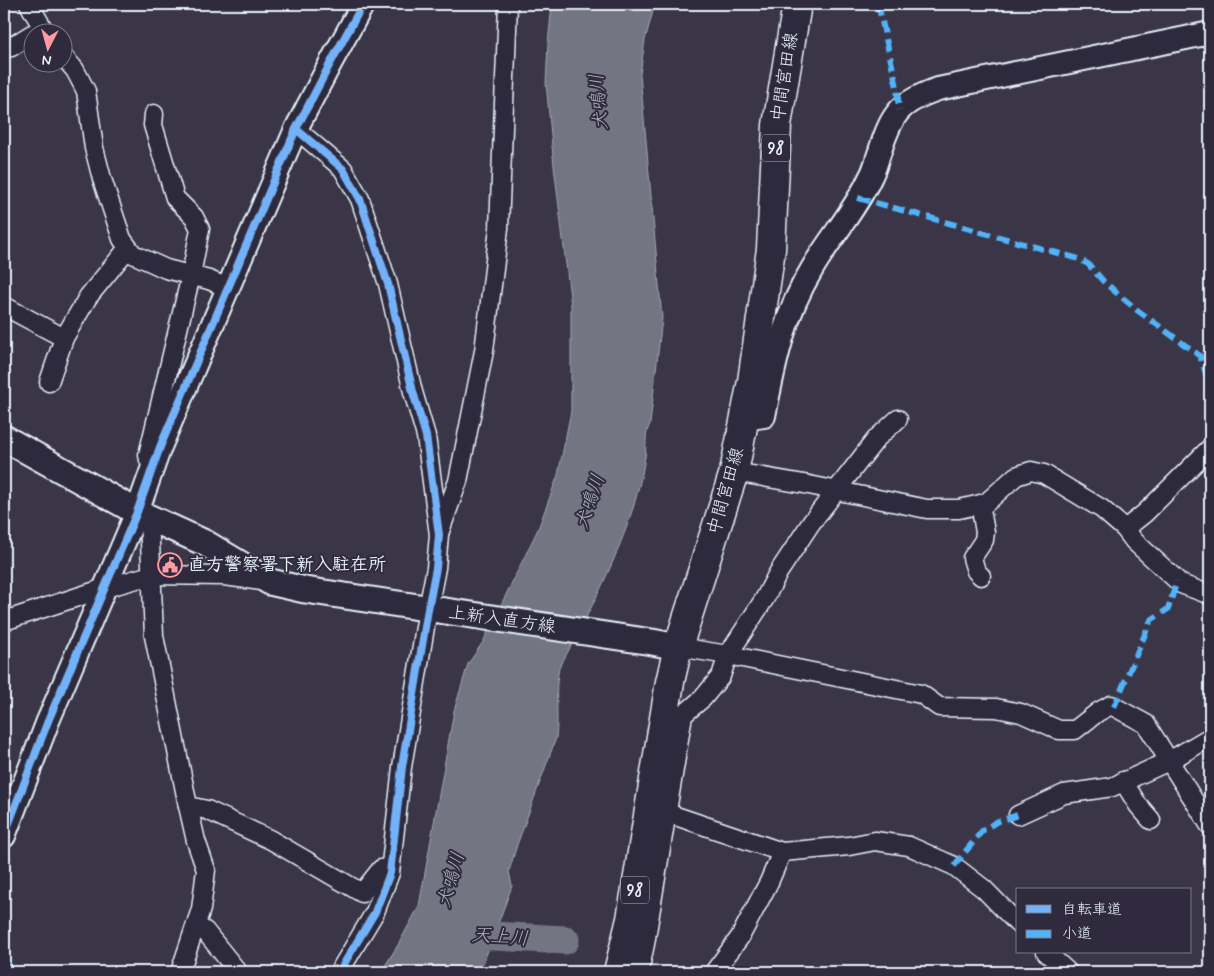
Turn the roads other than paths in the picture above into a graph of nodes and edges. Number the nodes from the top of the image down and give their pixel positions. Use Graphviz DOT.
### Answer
graph roads {
  1 [pos="29,4"];
  2 [pos="40,4"];
  3 [pos="363,4"];
  4 [pos="508,4"];
  5 [pos="797,4"];
  6 [pos="35,22"];
  7 [pos="39,22"];
  8 [pos="1210,33"];
  9 [pos="22,40"];
  10 [pos="4,48"];
  11 [pos="72,66"];
  12 [pos="154,114"];
  13 [pos="296,129"];
  14 [pos="128,248"];
  15 [pos="191,275"];
  16 [pos="228,288"];
  17 [pos="4,306"];
  18 [pos="64,338"];
  19 [pos="49,382"];
  20 [pos="744,419"];
  21 [pos="898,419"];
  22 [pos="4,438"];
  23 [pos="1210,448"];
  24 [pos="152,471"];
  25 [pos="734,472"];
  26 [pos="837,490"];
  27 [pos="980,504"];
  28 [pos="143,515"];
  29 [pos="1125,529"];
  30 [pos="439,535"];
  31 [pos="151,576"];
  32 [pos="981,576"];
  33 [pos="270,582"];
  34 [pos="105,588"];
  35 [pos="1210,595"];
  36 [pos="432,610"];
  37 [pos="4,621"];
  38 [pos="665,644"];
  39 [pos="728,655"];
  40 [pos="1210,737"];
  41 [pos="1169,761"];
  42 [pos="1123,782"];
  43 [pos="188,806"];
  44 [pos="667,813"];
  45 [pos="1018,815"];
  46 [pos="1152,820"];
  47 [pos="1210,826"];
  48 [pos="4,836"];
  49 [pos="782,852"];
  50 [pos="390,867"];
  51 [pos="1016,922"];
  52 [pos="196,925"];
  53 [pos="1048,954"];
  54 [pos="180,972"];
  55 [pos="238,972"];
  56 [pos="339,972"];
  57 [pos="618,972"];
  58 [pos="639,972"];
  59 [pos="714,972"];
  60 [pos="1068,972"];
  1 -- 6 [label="street"];
  2 -- 7 [label="street"];
  3 -- 13 [label="street"];
  4 -- 30 [label="street"];
  5 -- 20 [label="main road, 中間宮田線 / 98"];
  8 -- 20 [label="street"];
  9 -- 10 [label="street"];
  11 -- 14 [label="street"];
  12 -- 15 [label="street"];
  13 -- 16 [label="street"];
  13 -- 30 [label="street"];
  14 -- 15 [label="street"];
  14 -- 18 [label="street"];
  15 -- 16 [label="street"];
  15 -- 24 [label="street"];
  16 -- 24 [label="street"];
  17 -- 18 [label="street"];
  18 -- 19 [label="street"];
  20 -- 25 [label="main road, 中間宮田線 / 98"];
  21 -- 26 [label="street"];
  22 -- 28 [label="main road, 上新入直方線"];
  23 -- 29 [label="street"];
  24 -- 28 [label="street"];
  25 -- 26 [label="street"];
  25 -- 38 [label="main road, 中間宮田線 / 98"];
  26 -- 27 [label="street"];
  26 -- 39 [label="street"];
  27 -- 29 [label="street"];
  27 -- 32 [label="street"];
  28 -- 31 [label="street"];
  28 -- 33 [label="main road, 上新入直方線"];
  28 -- 34 [label="street"];
  29 -- 35 [label="street"];
  30 -- 36 [label="street"];
  31 -- 33 [label="street"];
  31 -- 34 [label="street"];
  31 -- 43 [label="street"];
  33 -- 36 [label="main road, 上新入直方線"];
  34 -- 37 [label="street"];
  34 -- 48 [label="street"];
  36 -- 38 [label="main road, 上新入直方線"];
  36 -- 50 [label="street"];
  38 -- 39 [label="street"];
  38 -- 57 [label="main road, 中間宮田線 / 98"];
  39 -- 41 [label="street"];
  39 -- 44 [label="street"];
  40 -- 41 [label="street"];
  41 -- 42 [label="street"];
  41 -- 47 [label="street"];
  42 -- 45 [label="street"];
  42 -- 46 [label="street"];
  43 -- 50 [label="street"];
  43 -- 52 [label="street"];
  44 -- 49 [label="street"];
  44 -- 58 [label="street"];
  49 -- 51 [label="street"];
  49 -- 59 [label="street"];
  50 -- 56 [label="street"];
  52 -- 54 [label="street"];
  52 -- 55 [label="street"];
  53 -- 60 [label="street"];
}
